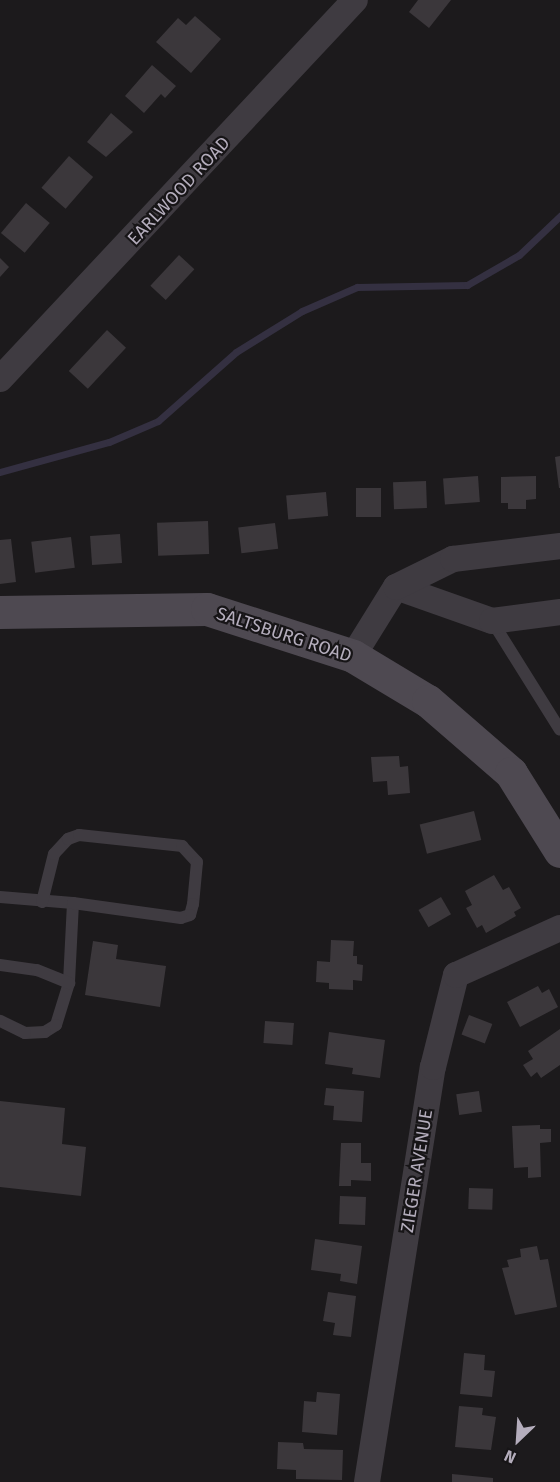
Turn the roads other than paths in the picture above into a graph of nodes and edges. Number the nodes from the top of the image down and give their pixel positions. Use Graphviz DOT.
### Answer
graph roads {
  1 [pos="355,0"];
  2 [pos="0,379"];
  3 [pos="560,546"];
  4 [pos="396,587"];
  5 [pos="0,612"];
  6 [pos="560,612"];
  7 [pos="492,621"];
  8 [pos="353,656"];
  9 [pos="560,730"];
  10 [pos="560,851"];
  11 [pos="0,897"];
  12 [pos="42,902"];
  13 [pos="74,903"];
  14 [pos="560,928"];
  15 [pos="0,965"];
  16 [pos="69,983"];
  17 [pos="0,1020"];
  18 [pos="367,1482"];
  1 -- 2 [label="street, EARLWOOD ROAD"];
  3 -- 4 [label="street"];
  4 -- 7 [label="street"];
  4 -- 8 [label="street"];
  5 -- 8 [label="main road, SALTSBURG ROAD"];
  6 -- 7 [label="street"];
  7 -- 9 [label="lane"];
  8 -- 10 [label="main road, SALTSBURG ROAD"];
  11 -- 12 [label="lane"];
  12 -- 13 [label="lane"];
  12 -- 13 [label="lane"];
  13 -- 16 [label="lane"];
  14 -- 18 [label="street, ZIEGER AVENUE"];
  15 -- 16 [label="lane"];
  16 -- 17 [label="lane"];
}
